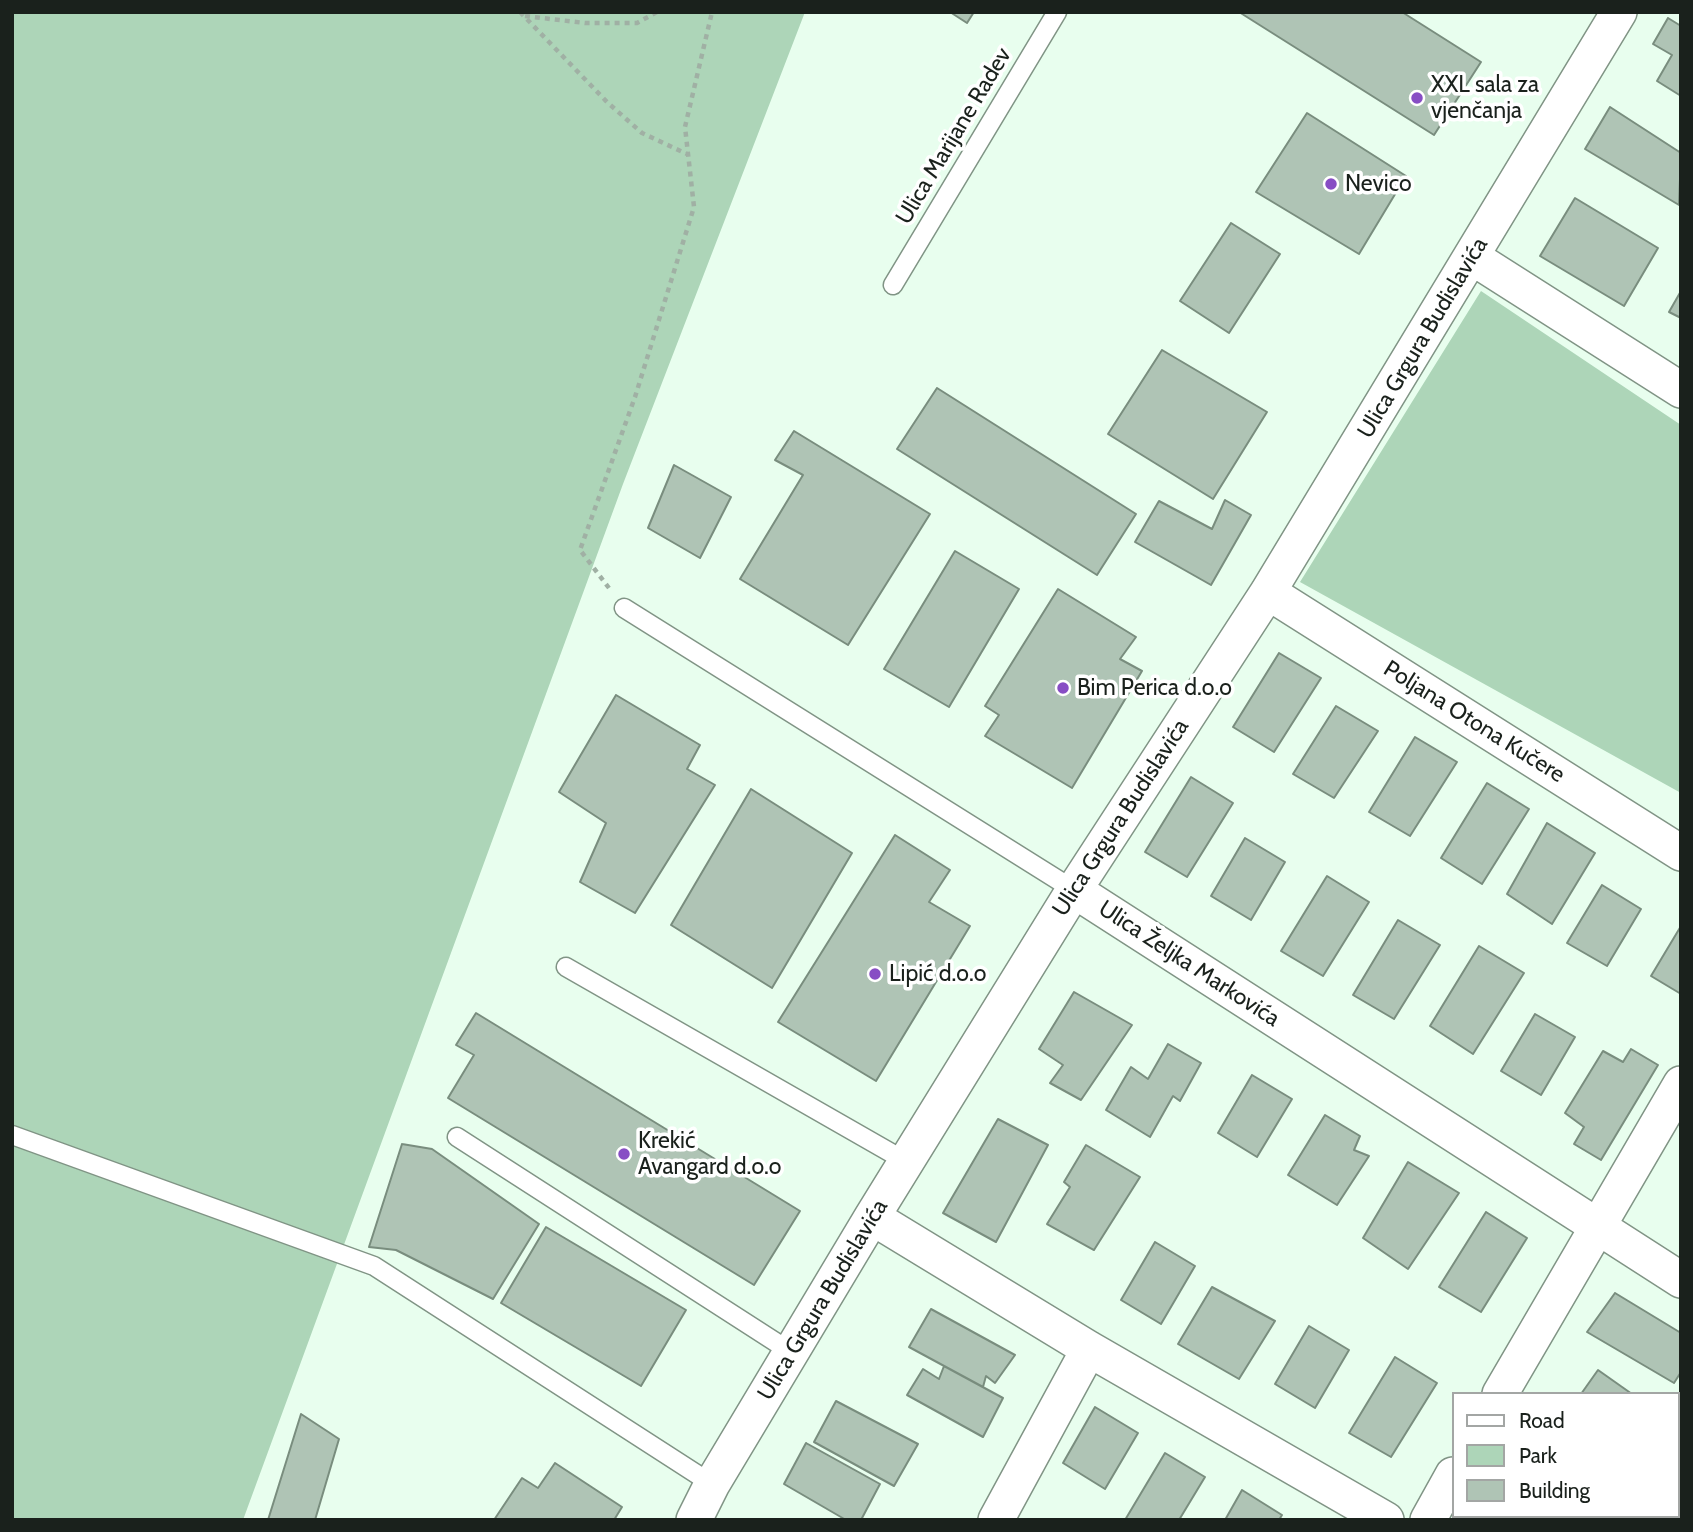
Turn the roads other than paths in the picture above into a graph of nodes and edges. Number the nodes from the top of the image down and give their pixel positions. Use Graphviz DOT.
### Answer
graph roads {
  1 [pos="1057,12"];
  2 [pos="1619,12"];
  3 [pos="1472,257"];
  4 [pos="893,285"];
  5 [pos="1681,390"];
  6 [pos="1268,592"];
  7 [pos="624,608"];
  8 [pos="1681,853"];
  9 [pos="1074,890"];
  10 [pos="566,967"];
  11 [pos="1681,1084"];
  12 [pos="12,1135"];
  13 [pos="457,1137"];
  14 [pos="906,1162"];
  15 [pos="872,1217"];
  16 [pos="1595,1227"];
  17 [pos="1681,1280"];
  18 [pos="1088,1349"];
  19 [pos="792,1352"];
  20 [pos="1501,1392"];
  21 [pos="1452,1477"];
  22 [pos="712,1484"];
  23 [pos="694,1520"];
  24 [pos="996,1520"];
  25 [pos="1387,1520"];
  26 [pos="1427,1520"];
  1 -- 4 [label="lane, Ulica Marijane Radev"];
  2 -- 3 [label="street, Ulica Grgura Budislavića"];
  3 -- 5 [label="street"];
  3 -- 6 [label="street, Ulica Grgura Budislavića"];
  6 -- 8 [label="street, Poljana Otona Kučere"];
  6 -- 9 [label="street, Ulica Grgura Budislavića"];
  7 -- 9 [label="lane, Ulica Željka Markovića"];
  9 -- 14 [label="street, Ulica Grgura Budislavića"];
  9 -- 16 [label="street, Ulica Željka Markovića"];
  10 -- 14 [label="lane"];
  11 -- 16 [label="street"];
  12 -- 22 [label="lane"];
  13 -- 19 [label="lane"];
  14 -- 15 [label="street, Ulica Grgura Budislavića"];
  15 -- 18 [label="street"];
  15 -- 19 [label="street, Ulica Grgura Budislavića"];
  16 -- 17 [label="street, Ulica Željka Markovića"];
  16 -- 20 [label="street"];
  18 -- 24 [label="street"];
  18 -- 25 [label="street"];
  19 -- 22 [label="street, Ulica Grgura Budislavića"];
  21 -- 26 [label="street"];
  22 -- 23 [label="street, Ulica Grgura Budislavića"];
}
